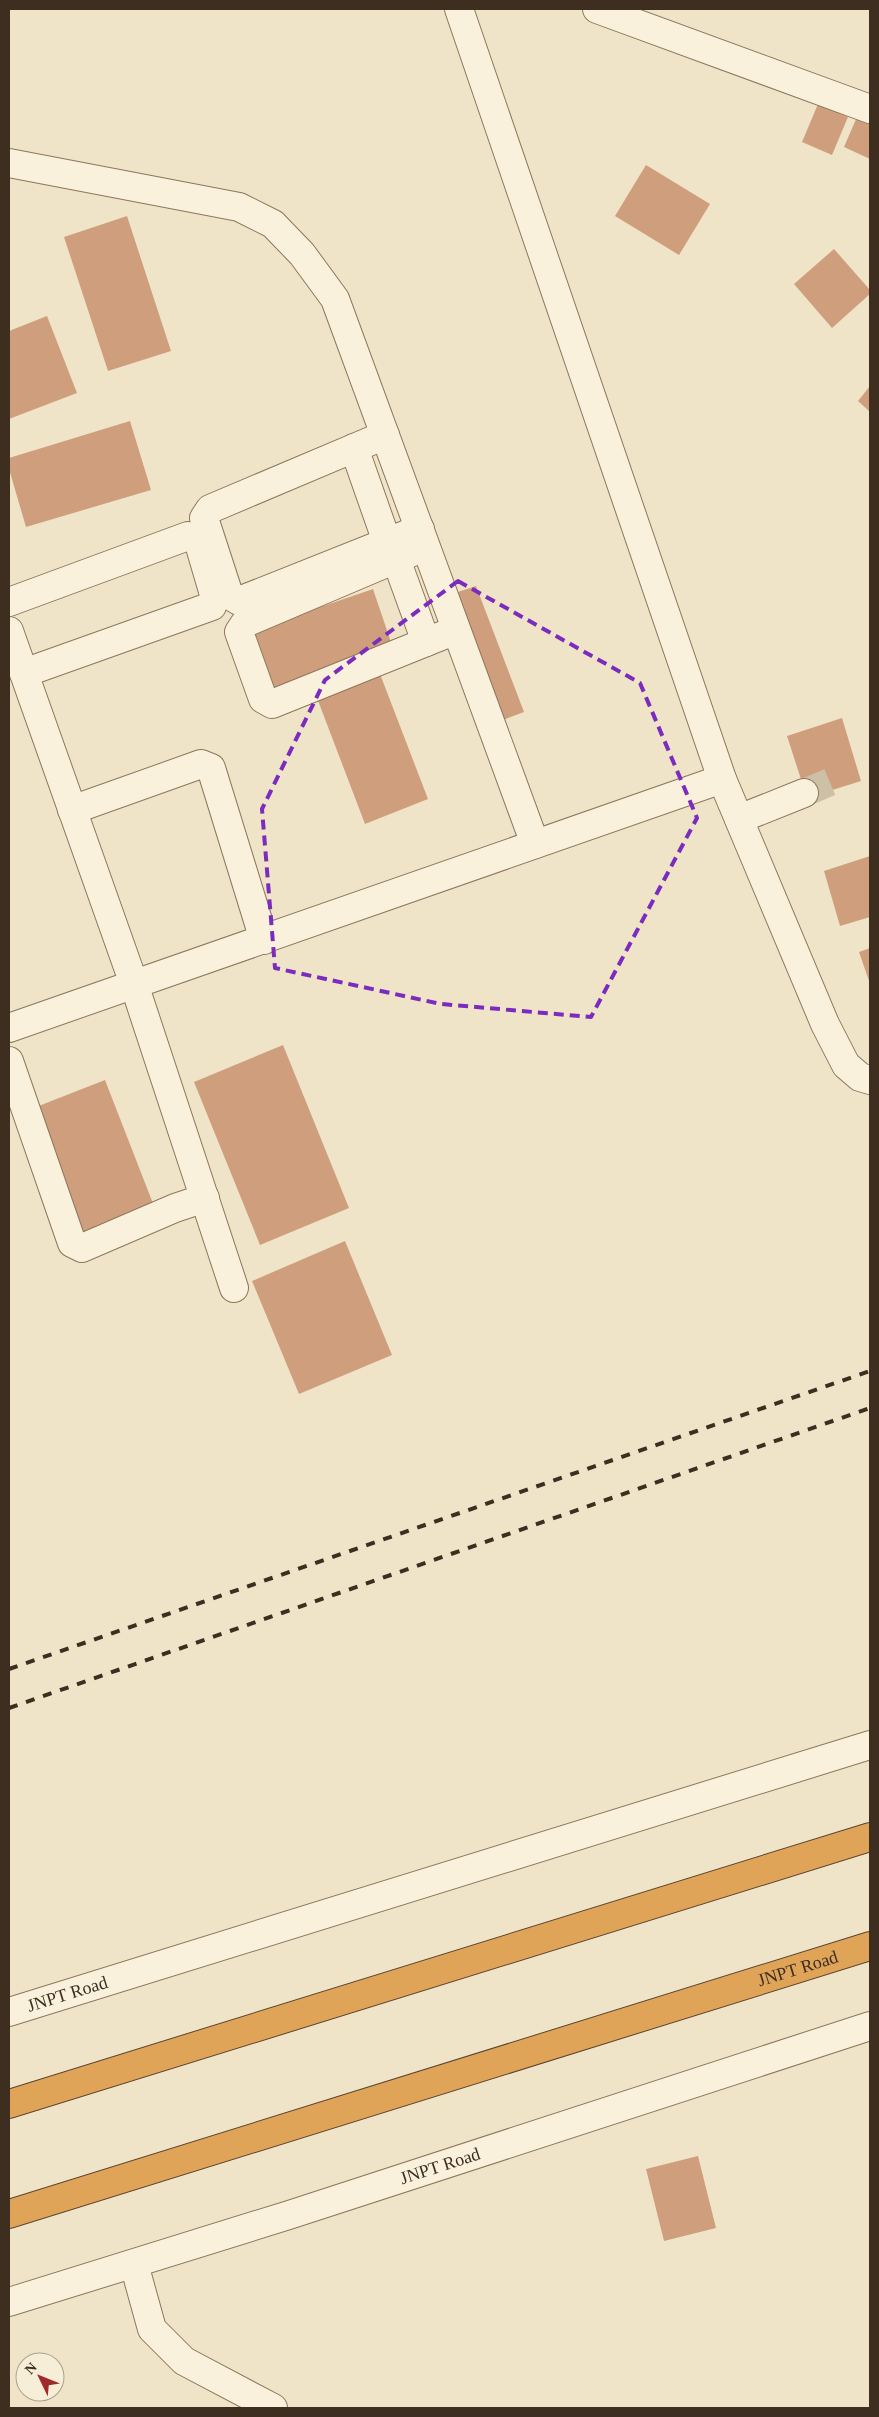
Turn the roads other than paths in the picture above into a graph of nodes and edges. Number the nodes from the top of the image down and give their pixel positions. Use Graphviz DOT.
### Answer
graph roads {
  1 [pos="459,9"];
  2 [pos="597,9"];
  3 [pos="870,109"];
  4 [pos="9,163"];
  5 [pos="385,435"];
  6 [pos="354,448"];
  7 [pos="422,538"];
  8 [pos="392,550"];
  9 [pos="9,602"];
  10 [pos="456,630"];
  11 [pos="9,631"];
  12 [pos="426,642"];
  13 [pos="24,673"];
  14 [pos="722,779"];
  15 [pos="804,793"];
  16 [pos="72,810"];
  17 [pos="738,819"];
  18 [pos="535,844"];
  19 [pos="264,940"];
  20 [pos="134,984"];
  21 [pos="9,1028"];
  22 [pos="9,1061"];
  23 [pos="870,1080"];
  24 [pos="205,1198"];
  25 [pos="234,1288"];
  26 [pos="870,1745"];
  27 [pos="870,1837"];
  28 [pos="870,1946"];
  29 [pos="9,2012"];
  30 [pos="870,2026"];
  31 [pos="9,2104"];
  32 [pos="9,2214"];
  33 [pos="134,2264"];
  34 [pos="9,2302"];
  35 [pos="273,2408"];
  1 -- 14 [label="street"];
  2 -- 3 [label="street"];
  4 -- 5 [label="street"];
  5 -- 6 [label="street"];
  5 -- 7 [label="street"];
  6 -- 8 [label="street"];
  6 -- 8 [label="street"];
  7 -- 8 [label="street"];
  7 -- 10 [label="street"];
  8 -- 12 [label="street"];
  8 -- 12 [label="street"];
  9 -- 13 [label="street"];
  10 -- 12 [label="street"];
  10 -- 18 [label="street"];
  11 -- 13 [label="street"];
  13 -- 16 [label="street"];
  14 -- 17 [label="street"];
  14 -- 18 [label="street"];
  15 -- 17 [label="street"];
  16 -- 19 [label="street"];
  16 -- 20 [label="street"];
  17 -- 23 [label="street"];
  18 -- 19 [label="street"];
  19 -- 20 [label="street"];
  20 -- 21 [label="street"];
  20 -- 24 [label="street"];
  22 -- 24 [label="street"];
  24 -- 25 [label="street"];
  26 -- 29 [label="street, JNPT Road"];
  27 -- 31 [label="highway"];
  28 -- 32 [label="highway, JNPT Road"];
  30 -- 33 [label="street, JNPT Road"];
  33 -- 34 [label="street, JNPT Road"];
  33 -- 35 [label="street"];
}
